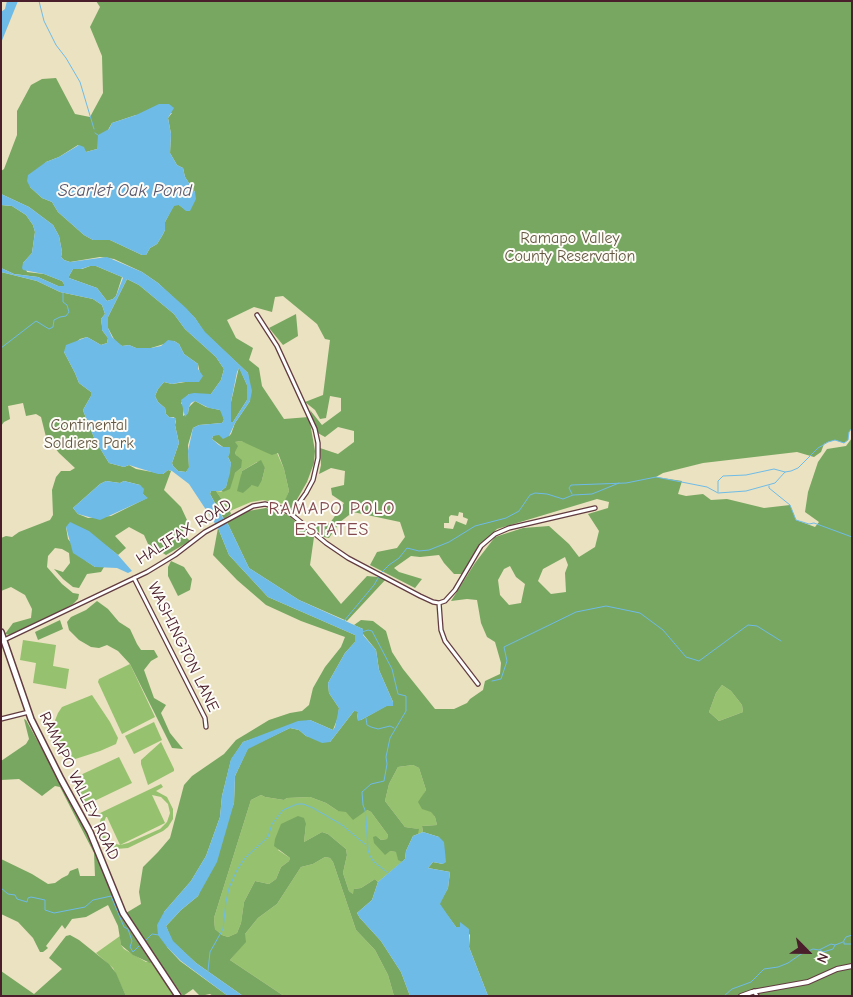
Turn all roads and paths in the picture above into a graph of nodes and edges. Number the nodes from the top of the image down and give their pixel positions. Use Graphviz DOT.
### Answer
graph roads {
  1 [pos="257,315"];
  2 [pos="595,508"];
  3 [pos="291,514"];
  4 [pos="134,578"];
  5 [pos="438,603"];
  6 [pos="1,632"];
  7 [pos="4,640"];
  8 [pos="478,684"];
  9 [pos="29,712"];
  10 [pos="1,719"];
  11 [pos="206,727"];
  12 [pos="852,966"];
  13 [pos="754,991"];
  14 [pos="178,996"];
  15 [pos="740,996"];
  16 [pos="757,996"];
  1 -- 3 [label="street"];
  2 -- 5 [label="street"];
  3 -- 4 [label="street, HALIFAX ROAD"];
  3 -- 5 [label="street, HALIFAX ROAD"];
  4 -- 7 [label="street, HALIFAX ROAD"];
  4 -- 11 [label="street, WASHINGTON LANE"];
  5 -- 8 [label="street"];
  6 -- 7 [label="main road, RAMAPO VALLEY ROAD"];
  7 -- 9 [label="main road, RAMAPO VALLEY ROAD"];
  9 -- 10 [label="street"];
  9 -- 14 [label="main road, RAMAPO VALLEY ROAD"];
  12 -- 13 [label="street"];
  13 -- 15 [label="street"];
  13 -- 16 [label="street"];
}
